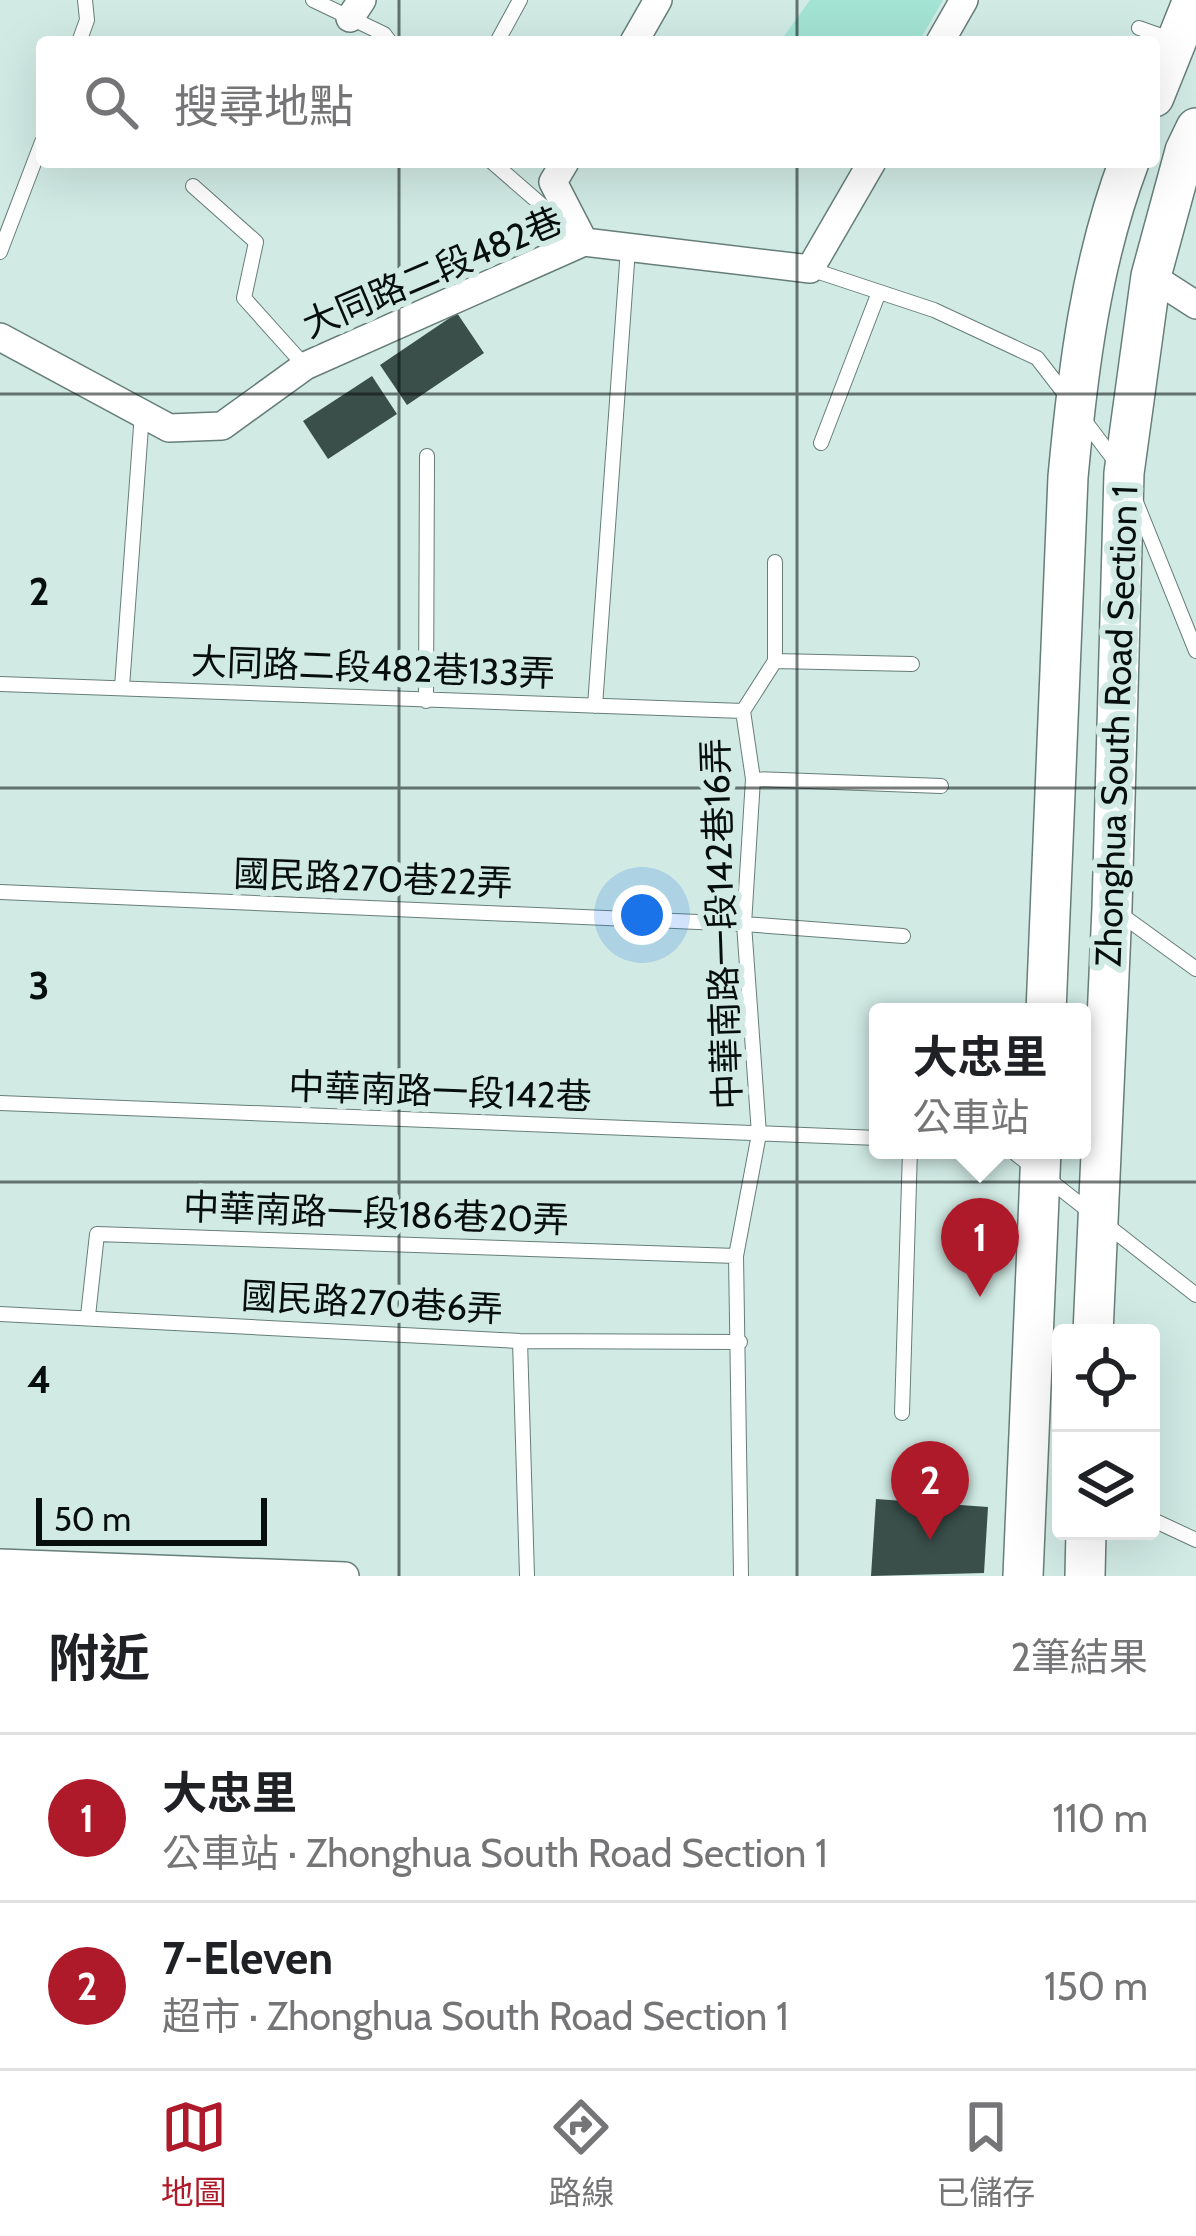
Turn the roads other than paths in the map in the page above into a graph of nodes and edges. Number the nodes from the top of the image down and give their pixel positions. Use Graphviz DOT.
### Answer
graph roads {
  1 [pos="85,0"];
  2 [pos="313,0"];
  3 [pos="520,0"];
  4 [pos="658,0"];
  5 [pos="964,0"];
  6 [pos="1193,0"];
  7 [pos="356,9"];
  8 [pos="1138,28"];
  9 [pos="81,36"];
  10 [pos="386,36"];
  11 [pos="500,36"];
  12 [pos="637,36"];
  13 [pos="943,36"];
  14 [pos="1177,41"];
  15 [pos="1160,82"];
  16 [pos="1192,146"];
  17 [pos="36,158"];
  18 [pos="499,168"];
  19 [pos="561,168"];
  20 [pos="869,168"];
  21 [pos="1127,168"];
  22 [pos="193,186"];
  23 [pos="584,242"];
  24 [pos="628,249"];
  25 [pos="0,252"];
  26 [pos="810,269"];
  27 [pos="1151,276"];
  28 [pos="879,292"];
  29 [pos="1196,305"];
  30 [pos="0,337"];
  31 [pos="305,366"];
  32 [pos="1074,406"];
  33 [pos="142,413"];
  34 [pos="821,443"];
  35 [pos="428,456"];
  36 [pos="1124,472"];
  37 [pos="775,562"];
  38 [pos="1196,650"];
  39 [pos="775,661"];
  40 [pos="912,664"];
  41 [pos="0,684"];
  42 [pos="122,687"];
  43 [pos="426,701"];
  44 [pos="596,706"];
  45 [pos="743,711"];
  46 [pos="753,779"];
  47 [pos="941,786"];
  48 [pos="0,892"];
  49 [pos="1112,908"];
  50 [pos="744,924"];
  51 [pos="903,936"];
  52 [pos="1196,969"];
  53 [pos="1046,1003"];
  54 [pos="0,1103"];
  55 [pos="759,1134"];
  56 [pos="869,1138"];
  57 [pos="910,1159"];
  58 [pos="1030,1159"];
  59 [pos="1032,1159"];
  60 [pos="1097,1217"];
  61 [pos="736,1256"];
  62 [pos="1196,1294"];
  63 [pos="0,1314"];
  64 [pos="88,1316"];
  65 [pos="1093,1324"];
  66 [pos="520,1341"];
  67 [pos="740,1342"];
  68 [pos="902,1413"];
  69 [pos="1160,1524"];
  70 [pos="1086,1540"];
  71 [pos="1196,1540"];
  72 [pos="0,1563"];
  73 [pos="346,1576"];
  74 [pos="527,1576"];
  75 [pos="741,1576"];
  76 [pos="1023,1576"];
  77 [pos="1084,1576"];
  1 -- 9 [label="lane"];
  2 -- 7 [label="lane"];
  3 -- 11 [label="lane"];
  4 -- 12 [label="street"];
  5 -- 13 [label="street"];
  6 -- 14 [label="street"];
  7 -- 10 [label="lane"];
  8 -- 14 [label="lane"];
  14 -- 15 [label="street"];
  16 -- 27 [label="street, Zhonghua South Road Section 1"];
  17 -- 25 [label="lane"];
  18 -- 23 [label="lane"];
  19 -- 23 [label="street"];
  20 -- 26 [label="street"];
  21 -- 32 [label="street, Zhonghua South Road Section 1"];
  22 -- 31 [label="lane"];
  23 -- 24 [label="street, 大同路二段482巷"];
  23 -- 31 [label="street, 大同路二段482巷"];
  24 -- 26 [label="street, 大同路二段482巷"];
  24 -- 44 [label="lane"];
  26 -- 28 [label="lane"];
  27 -- 29 [label="street"];
  27 -- 36 [label="street, Zhonghua South Road Section 1"];
  28 -- 32 [label="lane"];
  28 -- 34 [label="lane"];
  30 -- 33 [label="street, 大同路二段482巷"];
  31 -- 33 [label="street, 大同路二段482巷"];
  32 -- 36 [label="lane"];
  32 -- 53 [label="street, Zhonghua South Road Section 1"];
  33 -- 42 [label="lane"];
  35 -- 43 [label="lane"];
  36 -- 38 [label="lane"];
  36 -- 49 [label="street, Zhonghua South Road Section 1"];
  37 -- 39 [label="lane"];
  39 -- 40 [label="lane"];
  39 -- 45 [label="lane"];
  41 -- 42 [label="lane, 大同路二段482巷133弄"];
  42 -- 43 [label="lane, 大同路二段482巷133弄"];
  43 -- 44 [label="lane, 大同路二段482巷133弄"];
  44 -- 45 [label="lane, 大同路二段482巷133弄"];
  45 -- 46 [label="lane, 中華南路一段142巷16弄"];
  46 -- 47 [label="lane"];
  46 -- 50 [label="lane, 中華南路一段142巷16弄"];
  48 -- 50 [label="lane, 國民路270巷22弄"];
  49 -- 52 [label="lane"];
  49 -- 60 [label="street, Zhonghua South Road Section 1"];
  50 -- 51 [label="lane, 國民路270巷22弄"];
  50 -- 55 [label="lane, 中華南路一段142巷16弄"];
  54 -- 55 [label="lane, 中華南路一段142巷"];
  55 -- 56 [label="lane, 中華南路一段142巷"];
  55 -- 61 [label="lane"];
  57 -- 68 [label="lane"];
  58 -- 76 [label="street"];
  59 -- 60 [label="lane"];
  60 -- 62 [label="lane"];
  60 -- 65 [label="street, Zhonghua South Road Section 1"];
  61 -- 64 [label="lane, 中華南路一段186巷20弄"];
  61 -- 67 [label="lane"];
  63 -- 64 [label="lane, 國民路270巷6弄"];
  64 -- 66 [label="lane, 國民路270巷6弄"];
  66 -- 67 [label="lane, 國民路270巷6弄"];
  66 -- 74 [label="lane"];
  67 -- 75 [label="lane"];
  69 -- 71 [label="lane"];
  70 -- 77 [label="street"];
  72 -- 73 [label="street"];
}
